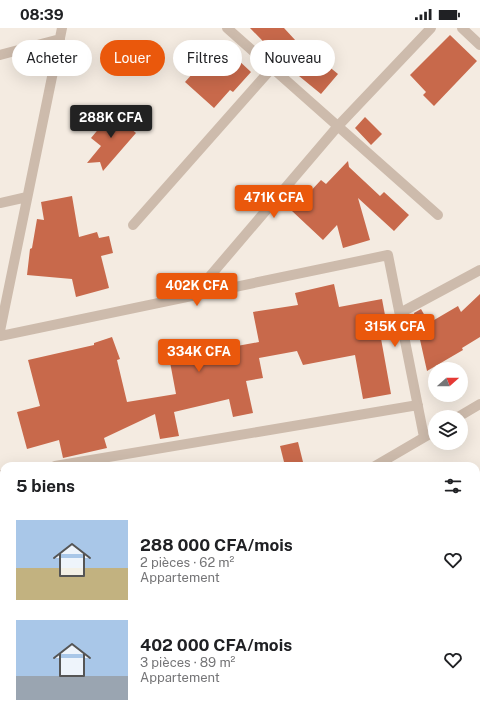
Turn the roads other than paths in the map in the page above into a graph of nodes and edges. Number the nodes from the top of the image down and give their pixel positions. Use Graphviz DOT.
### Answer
graph roads {
  1 [pos="62,28"];
  2 [pos="227,28"];
  3 [pos="430,28"];
  4 [pos="462,28"];
  5 [pos="60,39"];
  6 [pos="480,45"];
  7 [pos="250,48"];
  8 [pos="0,55"];
  9 [pos="265,76"];
  10 [pos="281,76"];
  11 [pos="338,126"];
  12 [pos="27,197"];
  13 [pos="0,203"];
  14 [pos="438,215"];
  15 [pos="133,225"];
  16 [pos="480,270"];
  17 [pos="193,296"];
  18 [pos="400,313"];
  19 [pos="0,332"];
  20 [pos="0,336"];
  21 [pos="480,404"];
  22 [pos="418,405"];
  23 [pos="468,411"];
  24 [pos="428,435"];
  25 [pos="424,437"];
  26 [pos="79,462"];
  27 [pos="382,462"];
  1 -- 5 [label="street"];
  2 -- 7 [label="street"];
  3 -- 11 [label="street"];
  4 -- 6 [label="street"];
  5 -- 8 [label="street"];
  5 -- 12 [label="street"];
  9 -- 15 [label="street"];
  10 -- 11 [label="street"];
  11 -- 14 [label="street"];
  11 -- 17 [label="street"];
  12 -- 13 [label="street"];
  12 -- 19 [label="street"];
  16 -- 18 [label="street"];
  17 -- 18 [label="street"];
  17 -- 20 [label="street"];
  18 -- 22 [label="street"];
  21 -- 23 [label="street"];
  22 -- 25 [label="street"];
  22 -- 26 [label="street"];
  24 -- 25 [label="street"];
  25 -- 27 [label="street"];
}
